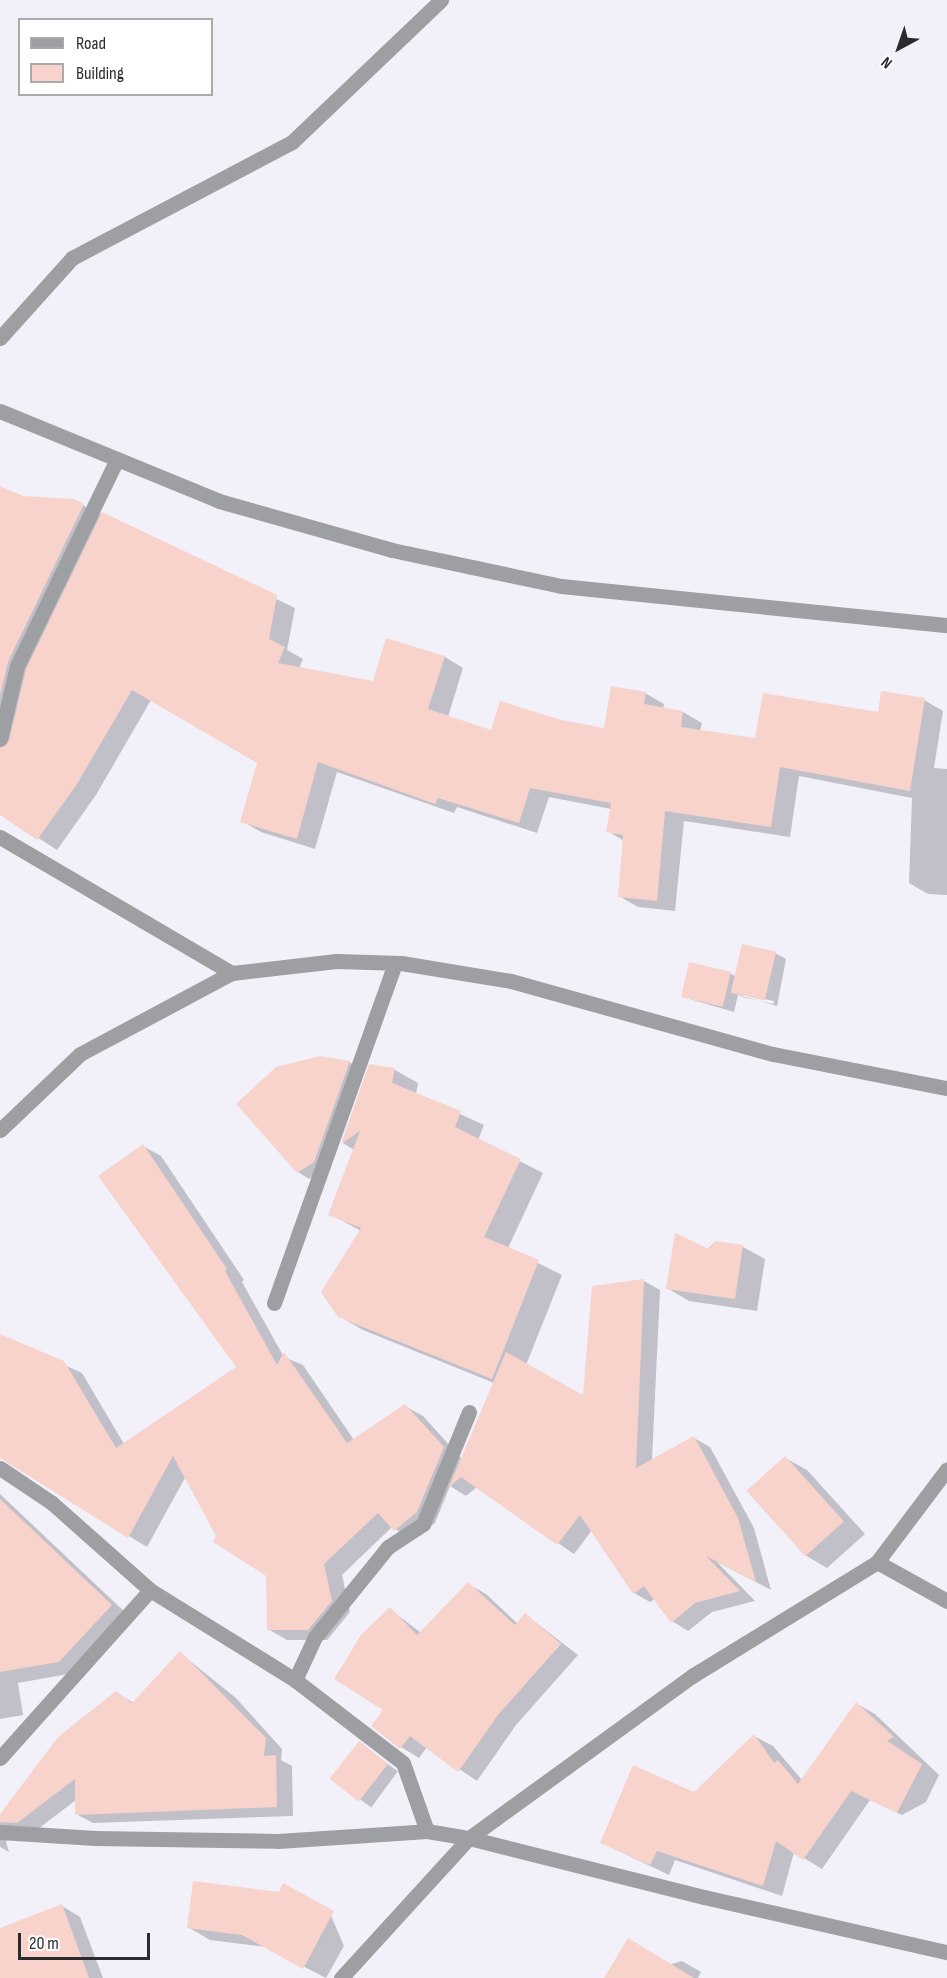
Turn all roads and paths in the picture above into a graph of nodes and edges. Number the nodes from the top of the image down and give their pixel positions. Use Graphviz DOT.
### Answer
graph roads {
  1 [pos="441,0"];
  2 [pos="0,338"];
  3 [pos="0,411"];
  4 [pos="117,459"];
  5 [pos="947,626"];
  6 [pos="0,739"];
  7 [pos="0,837"];
  8 [pos="394,963"];
  9 [pos="232,973"];
  10 [pos="947,1088"];
  11 [pos="0,1130"];
  12 [pos="274,1303"];
  13 [pos="469,1412"];
  14 [pos="0,1467"];
  15 [pos="947,1469"];
  16 [pos="877,1562"];
  17 [pos="150,1590"];
  18 [pos="947,1601"];
  19 [pos="295,1680"];
  20 [pos="0,1758"];
  21 [pos="427,1831"];
  22 [pos="0,1832"];
  23 [pos="468,1838"];
  24 [pos="947,1952"];
  25 [pos="341,1978"];
  1 -- 2 [label="street"];
  3 -- 4 [label="street"];
  4 -- 5 [label="street"];
  4 -- 6 [label="street"];
  7 -- 9 [label="street"];
  8 -- 9 [label="street"];
  8 -- 10 [label="street"];
  8 -- 12 [label="street"];
  9 -- 11 [label="street"];
  13 -- 19 [label="street"];
  14 -- 17 [label="street"];
  15 -- 16 [label="street"];
  16 -- 18 [label="street"];
  16 -- 23 [label="street"];
  17 -- 19 [label="street"];
  17 -- 20 [label="street"];
  19 -- 21 [label="street"];
  21 -- 22 [label="street"];
  21 -- 23 [label="street"];
  23 -- 24 [label="street"];
  23 -- 25 [label="street"];
}
